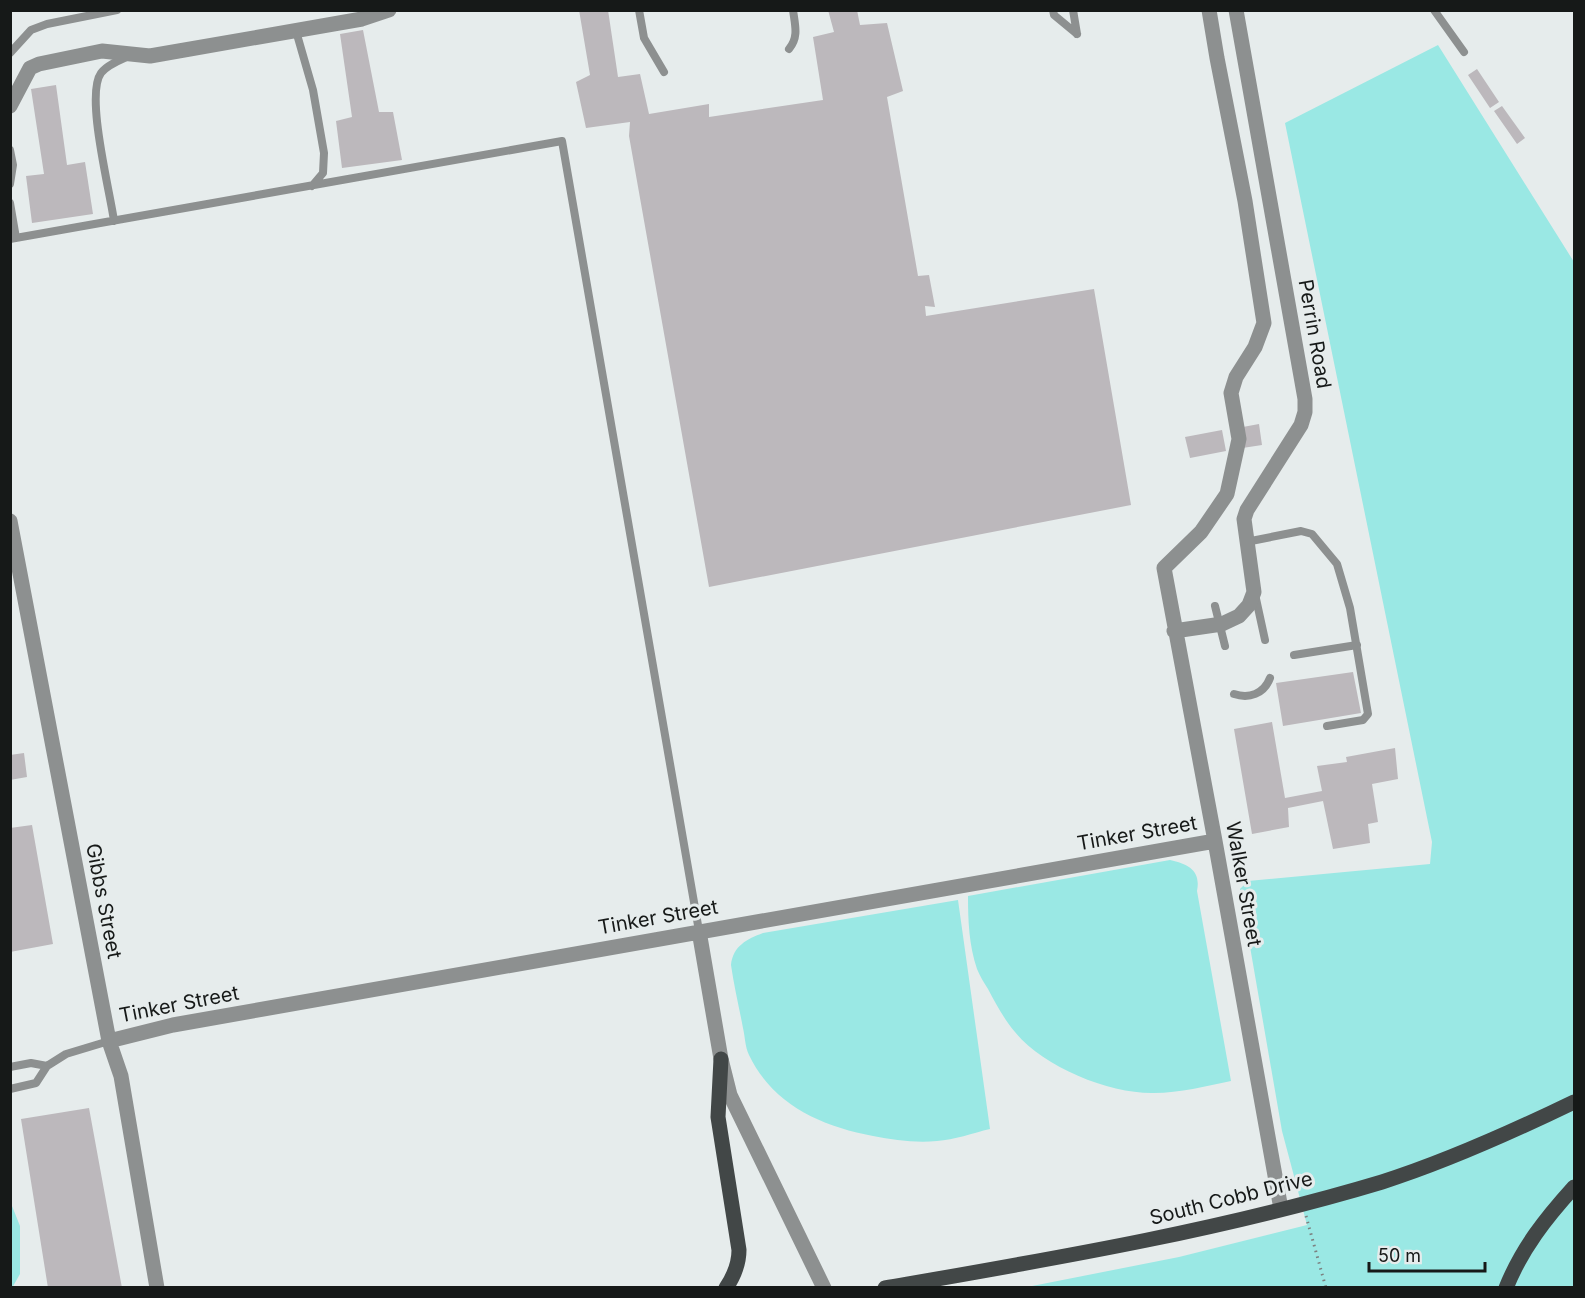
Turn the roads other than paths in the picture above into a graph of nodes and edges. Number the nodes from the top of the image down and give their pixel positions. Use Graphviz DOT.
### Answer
graph roads {
  1 [pos="117,10"];
  2 [pos="389,10"];
  3 [pos="639,10"];
  4 [pos="1053,10"];
  5 [pos="1073,10"];
  6 [pos="1209,10"];
  7 [pos="1236,10"];
  8 [pos="1434,10"];
  9 [pos="793,11"];
  10 [pos="296,31"];
  11 [pos="789,49"];
  12 [pos="1464,52"];
  13 [pos="10,53"];
  14 [pos="132,54"];
  15 [pos="664,72"];
  16 [pos="10,105"];
  17 [pos="10,150"];
  18 [pos="10,184"];
  19 [pos="312,186"];
  20 [pos="10,203"];
  21 [pos="114,221"];
  22 [pos="13,238"];
  23 [pos="10,521"];
  24 [pos="1246,542"];
  25 [pos="1254,592"];
  26 [pos="1215,606"];
  27 [pos="1218,624"];
  28 [pos="1174,631"];
  29 [pos="1265,640"];
  30 [pos="1357,645"];
  31 [pos="1225,646"];
  32 [pos="1294,655"];
  33 [pos="1270,678"];
  34 [pos="1234,694"];
  35 [pos="1326,726"];
  36 [pos="1215,841"];
  37 [pos="699,931"];
  38 [pos="109,1041"];
  39 [pos="721,1059"];
  40 [pos="10,1066"];
  41 [pos="47,1066"];
  42 [pos="10,1089"];
  43 [pos="1575,1102"];
  44 [pos="1575,1187"];
  45 [pos="1281,1209"];
  46 [pos="158,1287"];
  47 [pos="726,1287"];
  48 [pos="824,1287"];
  49 [pos="885,1287"];
  50 [pos="1506,1287"];
  1 -- 13 [label="lane"];
  2 -- 10 [label="street"];
  3 -- 15 [label="lane"];
  4 -- 5 [label="lane"];
  6 -- 28 [label="street, Walker Street"];
  7 -- 24 [label="street, Perrin Road"];
  8 -- 12 [label="lane"];
  9 -- 11 [label="lane"];
  10 -- 14 [label="street"];
  10 -- 19 [label="lane"];
  14 -- 16 [label="street"];
  14 -- 21 [label="lane"];
  17 -- 18 [label="lane"];
  19 -- 21 [label="lane"];
  19 -- 37 [label="lane"];
  20 -- 22 [label="lane"];
  21 -- 22 [label="lane"];
  23 -- 38 [label="street, Gibbs Street"];
  24 -- 25 [label="street, Perrin Road"];
  24 -- 30 [label="lane"];
  25 -- 27 [label="street"];
  25 -- 29 [label="lane"];
  26 -- 27 [label="lane"];
  27 -- 28 [label="street"];
  27 -- 31 [label="lane"];
  28 -- 36 [label="street, Walker Street"];
  30 -- 32 [label="lane"];
  30 -- 35 [label="lane"];
  33 -- 34 [label="lane"];
  36 -- 37 [label="street, Tinker Street"];
  36 -- 45 [label="street, Walker Street"];
  37 -- 38 [label="street, Tinker Street"];
  37 -- 39 [label="street"];
  38 -- 41 [label="lane"];
  38 -- 46 [label="street, Gibbs Street"];
  39 -- 47 [label="main road"];
  39 -- 48 [label="street"];
  40 -- 41 [label="lane"];
  41 -- 42 [label="lane"];
  43 -- 45 [label="main road, South Cobb Drive"];
  44 -- 50 [label="main road"];
  45 -- 49 [label="main road, South Cobb Drive"];
}
